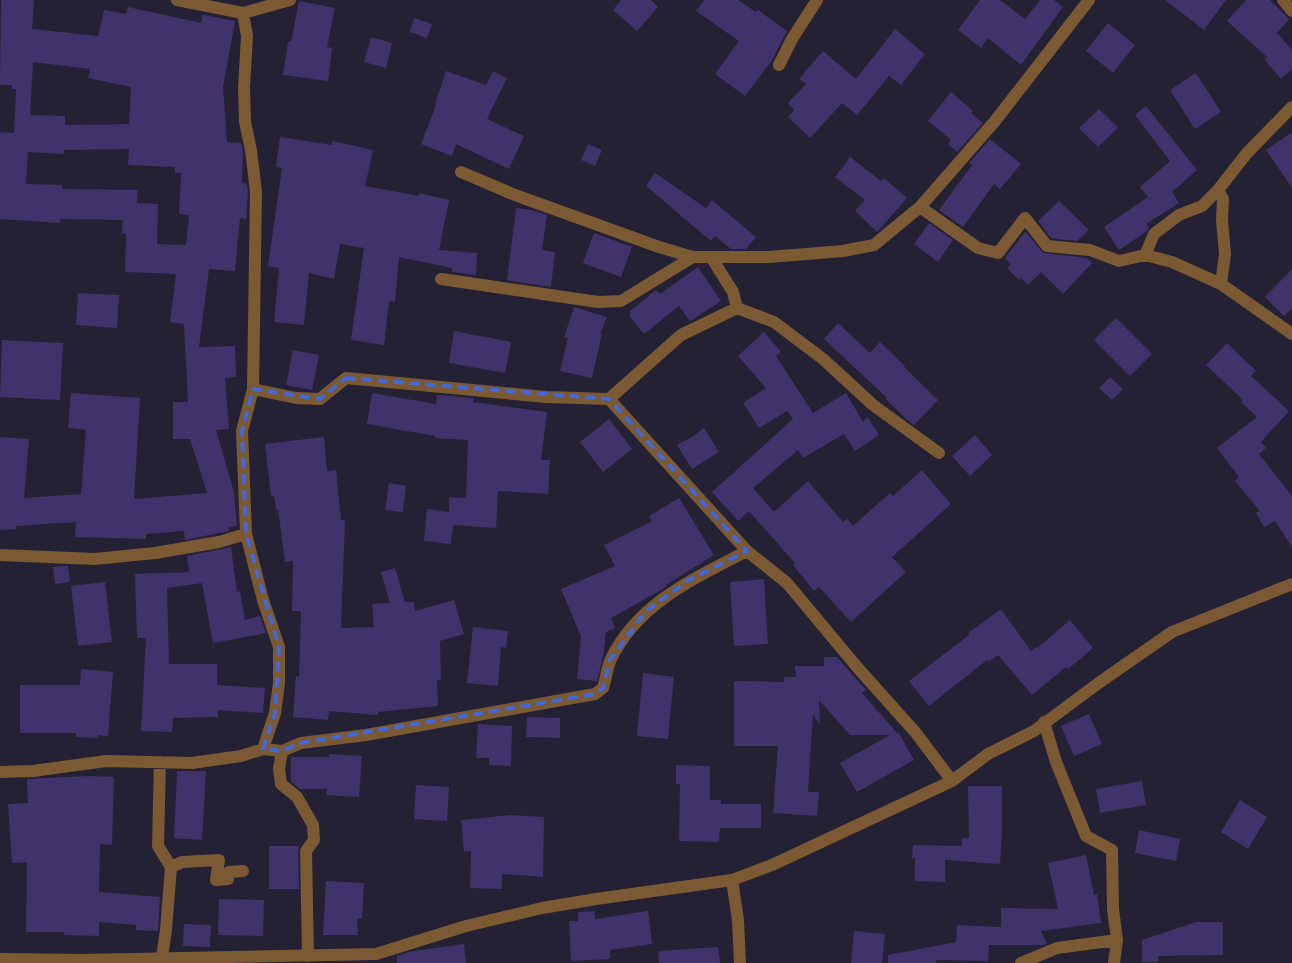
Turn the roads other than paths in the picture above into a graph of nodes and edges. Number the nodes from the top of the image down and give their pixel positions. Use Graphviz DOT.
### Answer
graph roads {
  1 [pos="177,0"];
  2 [pos="290,0"];
  3 [pos="817,0"];
  4 [pos="1089,0"];
  5 [pos="1283,0"];
  6 [pos="1292,11"];
  7 [pos="243,13"];
  8 [pos="778,65"];
  9 [pos="1292,107"];
  10 [pos="461,172"];
  11 [pos="1218,190"];
  12 [pos="920,207"];
  13 [pos="1144,255"];
  14 [pos="693,257"];
  15 [pos="711,257"];
  16 [pos="442,279"];
  17 [pos="1221,284"];
  18 [pos="737,308"];
  19 [pos="1292,334"];
  20 [pos="253,389"];
  21 [pos="609,399"];
  22 [pos="939,452"];
  23 [pos="246,534"];
  24 [pos="747,551"];
  25 [pos="0,555"];
  26 [pos="1292,584"];
  27 [pos="1044,722"];
  28 [pos="263,749"];
  29 [pos="282,751"];
  30 [pos="160,762"];
  31 [pos="0,772"];
  32 [pos="952,781"];
  33 [pos="171,867"];
  34 [pos="243,871"];
  35 [pos="732,880"];
  36 [pos="1117,940"];
  37 [pos="308,956"];
  38 [pos="162,957"];
  39 [pos="0,959"];
  40 [pos="190,960"];
  41 [pos="740,963"];
  42 [pos="1021,963"];
  43 [pos="1114,963"];
  1 -- 7 [label="street"];
  2 -- 7 [label="street"];
  3 -- 8 [label="street"];
  4 -- 12 [label="street"];
  5 -- 6 [label="street"];
  7 -- 20 [label="street"];
  9 -- 11 [label="street"];
  10 -- 14 [label="street"];
  11 -- 13 [label="street"];
  11 -- 17 [label="street"];
  12 -- 13 [label="street"];
  12 -- 15 [label="street"];
  13 -- 17 [label="street"];
  14 -- 15 [label="street"];
  14 -- 16 [label="street"];
  15 -- 18 [label="street"];
  17 -- 19 [label="street"];
  18 -- 21 [label="street"];
  18 -- 22 [label="street"];
  20 -- 21 [label="street"];
  20 -- 23 [label="street"];
  21 -- 24 [label="street"];
  23 -- 25 [label="street"];
  23 -- 28 [label="street"];
  24 -- 29 [label="street"];
  24 -- 32 [label="street"];
  26 -- 27 [label="street"];
  27 -- 32 [label="street"];
  27 -- 36 [label="street"];
  28 -- 29 [label="street"];
  28 -- 30 [label="street"];
  29 -- 37 [label="street"];
  30 -- 31 [label="street"];
  30 -- 33 [label="street"];
  32 -- 35 [label="street"];
  33 -- 34 [label="street"];
  33 -- 38 [label="street"];
  35 -- 37 [label="street"];
  35 -- 41 [label="street"];
  36 -- 42 [label="street"];
  36 -- 43 [label="street"];
  37 -- 40 [label="street"];
  38 -- 39 [label="street"];
  38 -- 40 [label="street"];
}
